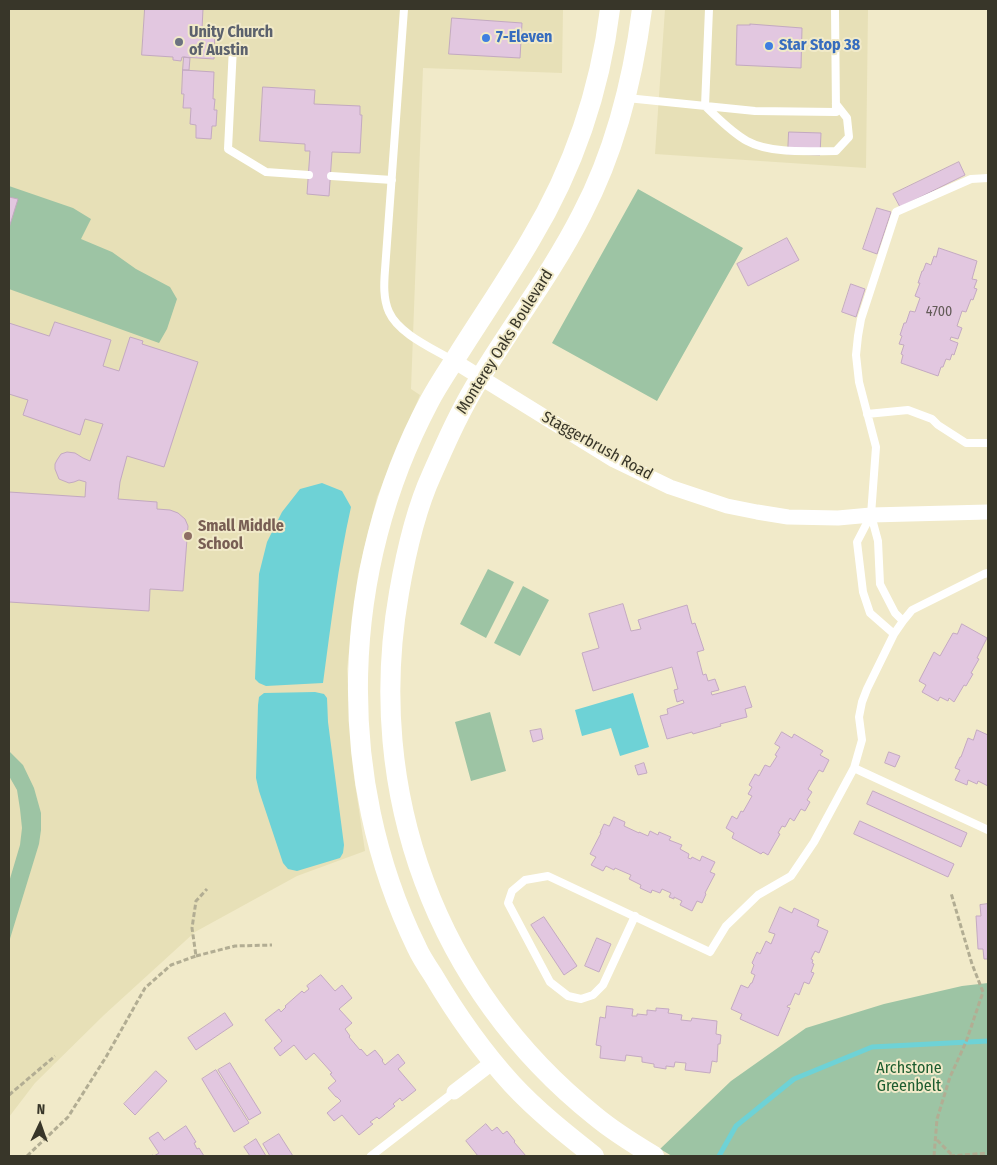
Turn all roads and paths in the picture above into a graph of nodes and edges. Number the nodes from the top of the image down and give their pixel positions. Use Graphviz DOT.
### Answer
graph roads {
  1 [pos="404,9"];
  2 [pos="610,9"];
  3 [pos="642,9"];
  4 [pos="709,9"];
  5 [pos="835,9"];
  6 [pos="233,48"];
  7 [pos="625,98"];
  8 [pos="836,104"];
  9 [pos="705,106"];
  10 [pos="308,175"];
  11 [pos="331,176"];
  12 [pos="988,178"];
  13 [pos="392,180"];
  14 [pos="454,361"];
  15 [pos="480,377"];
  16 [pos="867,414"];
  17 [pos="988,443"];
  18 [pos="988,512"];
  19 [pos="871,515"];
  20 [pos="988,573"];
  21 [pos="903,621"];
  22 [pos="894,634"];
  23 [pos="854,768"];
  24 [pos="988,830"];
  25 [pos="207,889"];
  26 [pos="951,892"];
  27 [pos="635,916"];
  28 [pos="272,945"];
  29 [pos="196,956"];
  30 [pos="55,1056"];
  31 [pos="494,1062"];
  32 [pos="454,1092"];
  33 [pos="9,1095"];
  34 [pos="936,1140"];
  35 [pos="988,1153"];
  36 [pos="977,1155"];
  37 [pos="27,1156"];
  38 [pos="370,1156"];
  39 [pos="594,1156"];
  40 [pos="654,1156"];
  41 [pos="934,1156"];
  42 [pos="951,1156"];
  1 -- 13 [label="lane"];
  2 -- 14 [label="street, Monterey Oaks Boulevard"];
  3 -- 7 [label="street, Monterey Oaks Boulevard"];
  4 -- 9 [label="lane"];
  5 -- 8 [label="lane"];
  6 -- 10 [label="lane"];
  7 -- 9 [label="lane"];
  7 -- 15 [label="street, Monterey Oaks Boulevard"];
  8 -- 9 [label="lane"];
  8 -- 9 [label="lane"];
  11 -- 13 [label="lane"];
  12 -- 16 [label="lane"];
  13 -- 14 [label="lane"];
  14 -- 15 [label="street, Staggerbrush Road"];
  14 -- 31 [label="street, Monterey Oaks Boulevard"];
  15 -- 19 [label="street, Staggerbrush Road"];
  15 -- 40 [label="street, Monterey Oaks Boulevard"];
  16 -- 17 [label="lane"];
  16 -- 19 [label="lane"];
  18 -- 19 [label="street, Staggerbrush Road"];
  19 -- 21 [label="lane"];
  19 -- 22 [label="lane"];
  20 -- 21 [label="lane"];
  21 -- 22 [label="lane"];
  22 -- 23 [label="lane"];
  23 -- 24 [label="lane"];
  23 -- 27 [label="lane"];
  25 -- 29 [label="path"];
  26 -- 34 [label="path"];
  27 -- 27 [label="lane"];
  28 -- 29 [label="path"];
  29 -- 37 [label="path"];
  30 -- 33 [label="path"];
  31 -- 32 [label="street"];
  31 -- 39 [label="street, Monterey Oaks Boulevard"];
  32 -- 38 [label="lane"];
  34 -- 41 [label="path"];
  34 -- 42 [label="path"];
  35 -- 36 [label="path"];
  36 -- 42 [label="path"];
}
